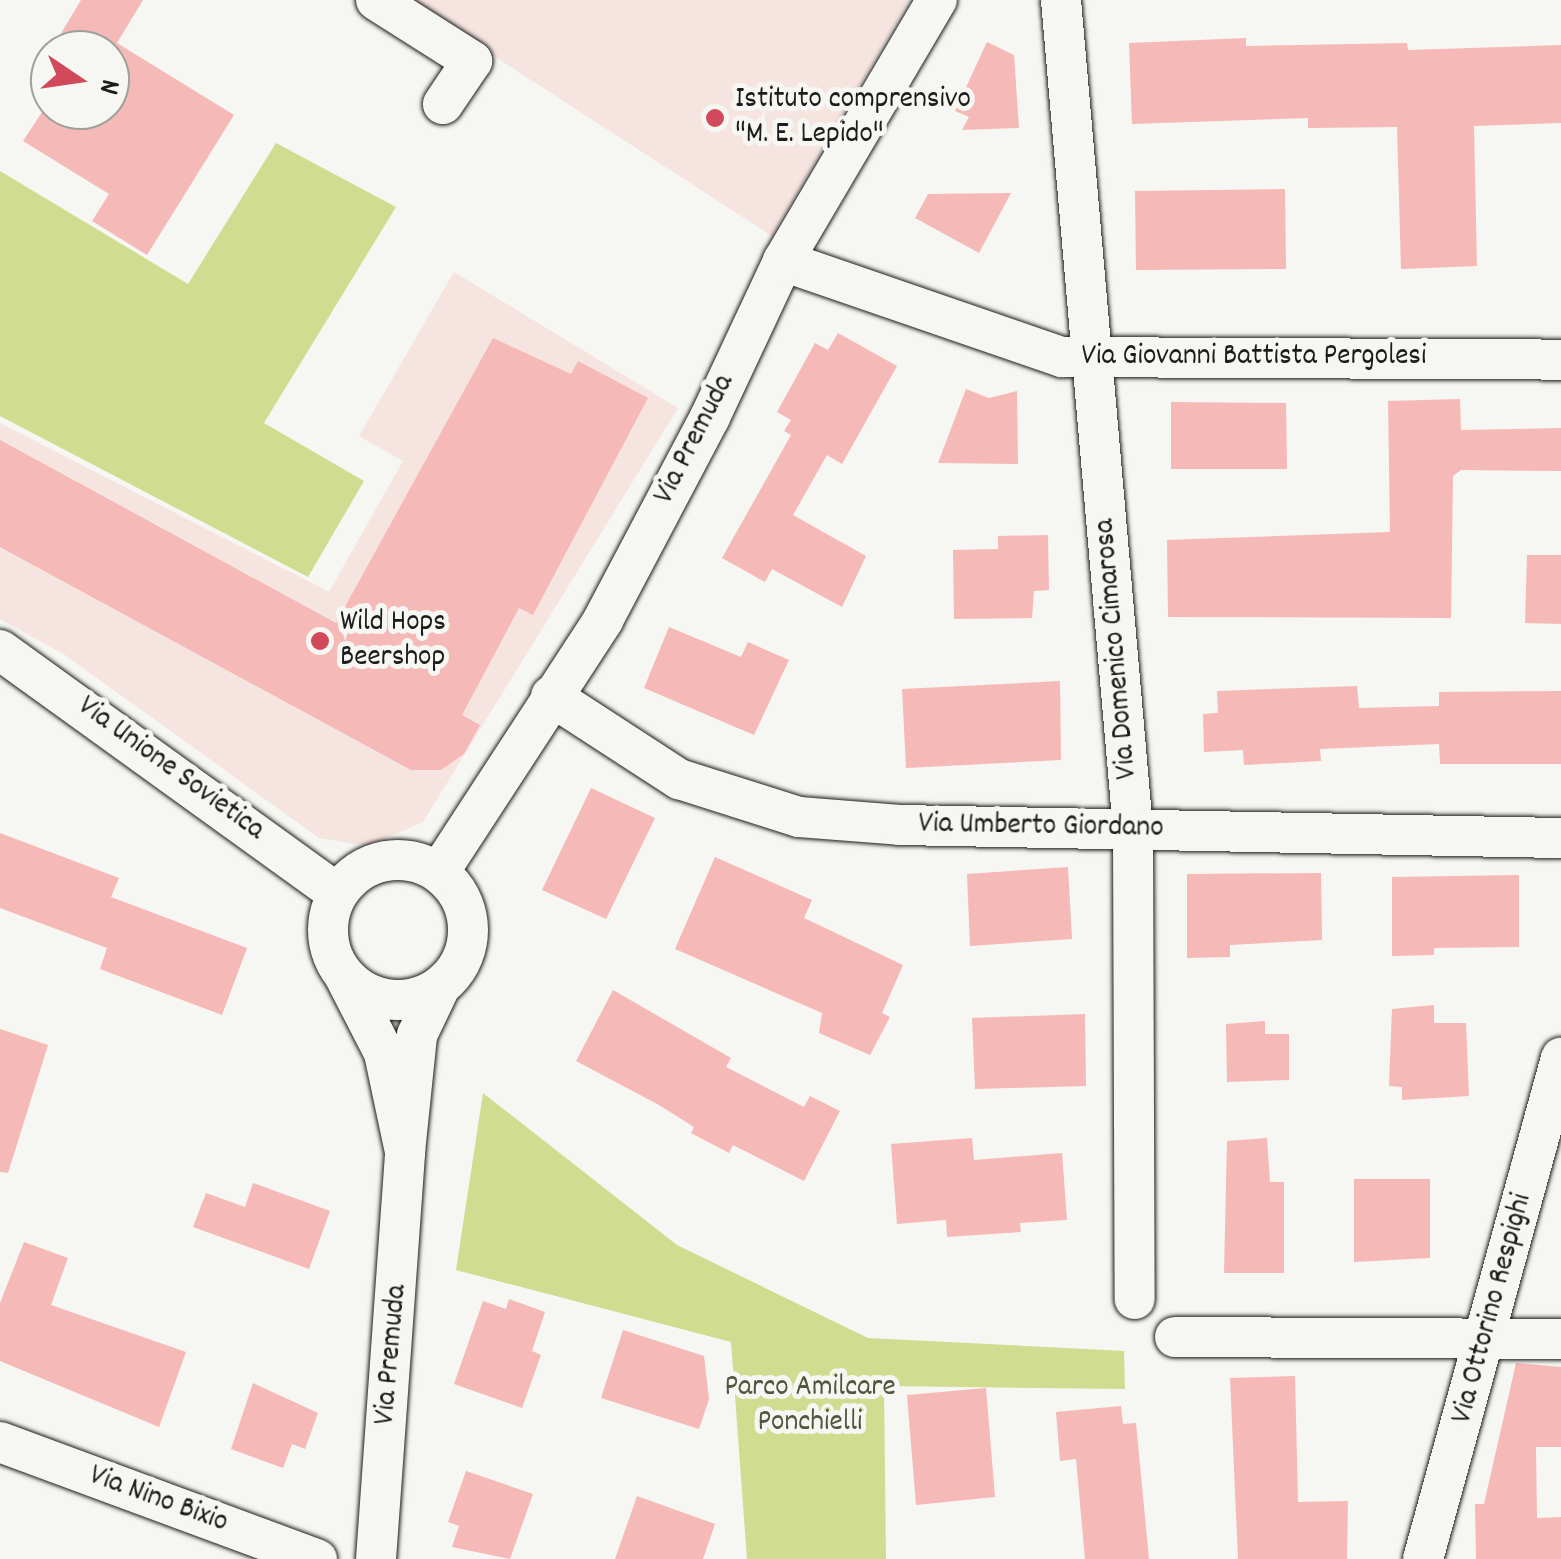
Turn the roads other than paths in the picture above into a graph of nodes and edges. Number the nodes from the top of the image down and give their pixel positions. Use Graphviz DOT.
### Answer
graph roads {
  1 [pos="376,0"];
  2 [pos="937,0"];
  3 [pos="1061,0"];
  4 [pos="443,104"];
  5 [pos="782,262"];
  6 [pos="1094,358"];
  7 [pos="1561,360"];
  8 [pos="0,650"];
  9 [pos="551,696"];
  10 [pos="1133,830"];
  11 [pos="1561,838"];
  12 [pos="439,872"];
  13 [pos="337,894"];
  14 [pos="345,976"];
  15 [pos="440,987"];
  16 [pos="1561,1058"];
  17 [pos="405,1152"];
  18 [pos="1135,1299"];
  19 [pos="1175,1337"];
  20 [pos="1488,1338"];
  21 [pos="1561,1339"];
  22 [pos="0,1442"];
  23 [pos="317,1559"];
  24 [pos="376,1559"];
  25 [pos="1423,1559"];
  1 -- 4 [label="street"];
  2 -- 5 [label="street, Via Premuda"];
  3 -- 6 [label="street, Via Domenico Cimarosa"];
  5 -- 6 [label="street, Via Giovanni Battista Pergolesi"];
  5 -- 9 [label="street, Via Premuda"];
  6 -- 7 [label="street, Via Giovanni Battista Pergolesi"];
  6 -- 10 [label="street, Via Domenico Cimarosa"];
  8 -- 13 [label="street, Via Unione Sovietica"];
  9 -- 10 [label="street, Via Umberto Giordano"];
  9 -- 12 [label="street, Via Premuda"];
  10 -- 11 [label="street, Via Umberto Giordano"];
  10 -- 18 [label="street, Via Domenico Cimarosa"];
  12 -- 13 [label="street"];
  12 -- 15 [label="street, Via Premuda"];
  13 -- 14 [label="street, Via Premuda"];
  14 -- 15 [label="street"];
  14 -- 17 [label="street, Via Premuda"];
  15 -- 17 [label="street, Via Premuda"];
  16 -- 20 [label="street, Via Ottorino Respighi"];
  17 -- 24 [label="street, Via Premuda"];
  19 -- 20 [label="street"];
  20 -- 21 [label="street"];
  20 -- 25 [label="street, Via Ottorino Respighi"];
  22 -- 23 [label="street, Via Nino Bixio"];
}
